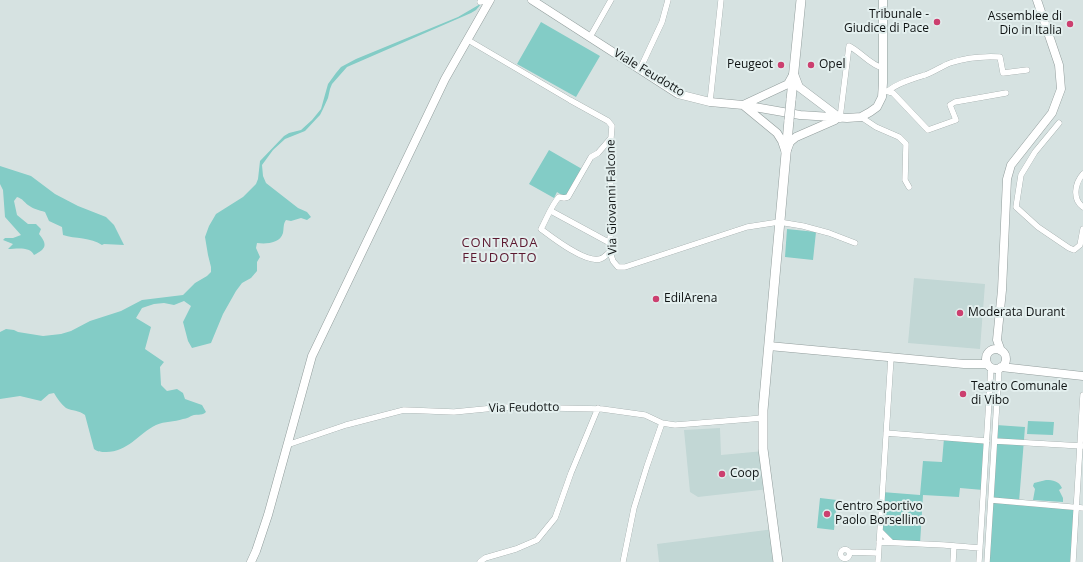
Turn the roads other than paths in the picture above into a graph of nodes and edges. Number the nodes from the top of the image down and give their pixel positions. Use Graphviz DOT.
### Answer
graph roads {
  1 [pos="532,0"];
  2 [pos="611,0"];
  3 [pos="668,0"];
  4 [pos="721,0"];
  5 [pos="801,0"];
  6 [pos="883,0"];
  7 [pos="1037,0"];
  8 [pos="486,2"];
  9 [pos="590,37"];
  10 [pos="468,40"];
  11 [pos="883,68"];
  12 [pos="640,69"];
  13 [pos="1027,70"];
  14 [pos="794,74"];
  15 [pos="885,91"];
  16 [pos="1006,93"];
  17 [pos="710,102"];
  18 [pos="743,105"];
  19 [pos="861,117"];
  20 [pos="840,118"];
  21 [pos="1059,123"];
  22 [pos="611,138"];
  23 [pos="786,154"];
  24 [pos="1083,174"];
  25 [pos="909,186"];
  26 [pos="1006,203"];
  27 [pos="1016,207"];
  28 [pos="1083,207"];
  29 [pos="551,211"];
  30 [pos="779,222"];
  31 [pos="1083,229"];
  32 [pos="610,243"];
  33 [pos="854,243"];
  34 [pos="610,252"];
  35 [pos="997,340"];
  36 [pos="769,346"];
  37 [pos="989,353"];
  38 [pos="1003,354"];
  39 [pos="891,357"];
  40 [pos="964,364"];
  41 [pos="995,367"];
  42 [pos="1025,369"];
  43 [pos="1083,376"];
  44 [pos="1083,395"];
  45 [pos="598,408"];
  46 [pos="763,418"];
  47 [pos="662,423"];
  48 [pos="886,434"];
  49 [pos="987,441"];
  50 [pos="995,441"];
  51 [pos="287,446"];
  52 [pos="1081,446"];
  53 [pos="991,500"];
  54 [pos="1075,507"];
  55 [pos="1083,508"];
  56 [pos="880,531"];
  57 [pos="879,542"];
  58 [pos="891,542"];
  59 [pos="954,546"];
  60 [pos="980,548"];
  61 [pos="849,552"];
  62 [pos="868,553"];
  63 [pos="878,553"];
  64 [pos="251,562"];
  65 [pos="480,562"];
  66 [pos="622,562"];
  67 [pos="778,562"];
  68 [pos="877,562"];
  69 [pos="953,562"];
  70 [pos="979,562"];
  71 [pos="987,562"];
  72 [pos="1073,562"];
  1 -- 9 [label="street, Viale Feudotto"];
  2 -- 9 [label="street"];
  3 -- 12 [label="street"];
  4 -- 17 [label="street"];
  5 -- 14 [label="main road"];
  6 -- 11 [label="street"];
  7 -- 26 [label="street"];
  8 -- 10 [label="street"];
  9 -- 12 [label="street, Viale Feudotto"];
  10 -- 22 [label="street, Via Giovanni Falcone"];
  10 -- 51 [label="street"];
  11 -- 15 [label="street"];
  11 -- 20 [label="street"];
  12 -- 17 [label="street, Viale Feudotto"];
  13 -- 15 [label="street"];
  14 -- 18 [label="street"];
  14 -- 20 [label="street"];
  14 -- 23 [label="main road, bridge"];
  15 -- 16 [label="street"];
  15 -- 19 [label="street"];
  17 -- 18 [label="street, Viale Feudotto"];
  18 -- 20 [label="street, Viale Feudotto"];
  18 -- 23 [label="street"];
  19 -- 20 [label="street"];
  19 -- 25 [label="street"];
  20 -- 23 [label="street"];
  21 -- 27 [label="street"];
  22 -- 29 [label="street"];
  22 -- 32 [label="street, Via Giovanni Falcone"];
  23 -- 30 [label="main road"];
  24 -- 28 [label="street"];
  26 -- 27 [label="street"];
  26 -- 35 [label="street"];
  27 -- 31 [label="street"];
  29 -- 32 [label="street"];
  29 -- 34 [label="street"];
  30 -- 33 [label="street"];
  30 -- 34 [label="street, Via Giovanni Falcone"];
  30 -- 36 [label="main road"];
  32 -- 34 [label="street, Via Giovanni Falcone"];
  35 -- 37 [label="street"];
  35 -- 38 [label="street"];
  36 -- 39 [label="street"];
  36 -- 46 [label="main road"];
  37 -- 38 [label="street"];
  37 -- 40 [label="street"];
  37 -- 41 [label="street"];
  38 -- 41 [label="street"];
  38 -- 42 [label="street"];
  39 -- 40 [label="street"];
  39 -- 48 [label="street"];
  40 -- 41 [label="street"];
  41 -- 42 [label="street"];
  41 -- 49 [label="street"];
  41 -- 50 [label="street"];
  42 -- 43 [label="street"];
  44 -- 52 [label="street"];
  45 -- 47 [label="street, Via Feudotto"];
  45 -- 51 [label="street, Via Feudotto"];
  45 -- 65 [label="street"];
  46 -- 47 [label="street, Via Feudotto"];
  46 -- 67 [label="main road"];
  47 -- 66 [label="street"];
  48 -- 49 [label="street"];
  48 -- 56 [label="street"];
  49 -- 60 [label="street"];
  50 -- 52 [label="street"];
  50 -- 53 [label="street"];
  51 -- 64 [label="street"];
  52 -- 54 [label="street"];
  53 -- 54 [label="street"];
  53 -- 71 [label="street"];
  54 -- 55 [label="street"];
  54 -- 72 [label="street"];
  56 -- 57 [label="street"];
  56 -- 58 [label="street"];
  57 -- 58 [label="street"];
  57 -- 63 [label="street"];
  58 -- 59 [label="street"];
  59 -- 60 [label="street"];
  59 -- 69 [label="street"];
  60 -- 70 [label="street"];
  61 -- 62 [label="street"];
  62 -- 63 [label="street"];
  62 -- 68 [label="street"];
  63 -- 68 [label="street"];
}
